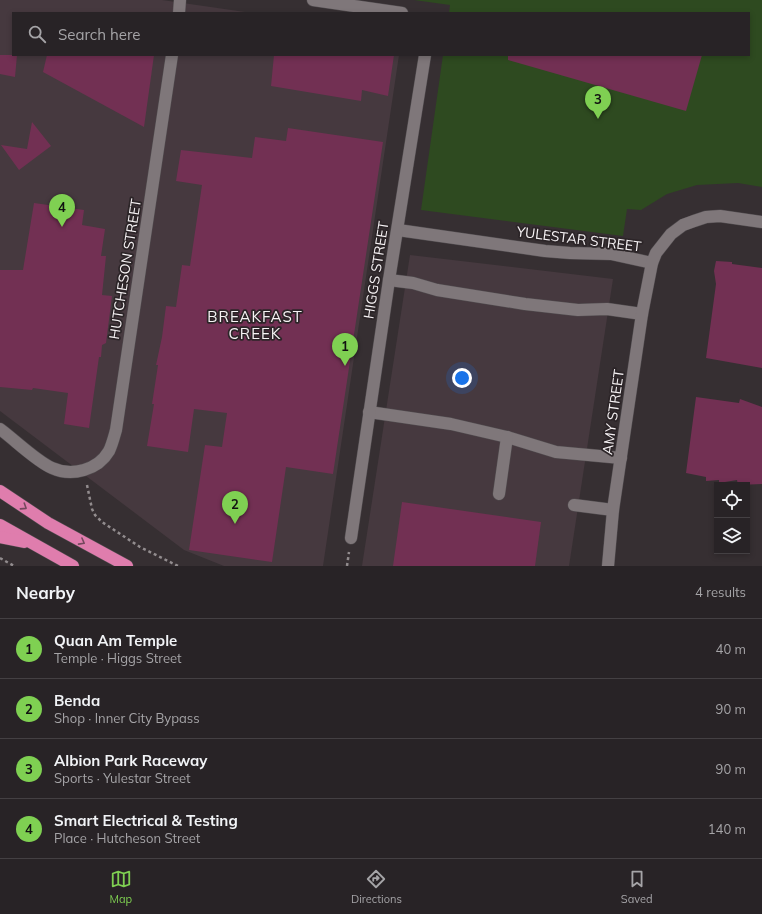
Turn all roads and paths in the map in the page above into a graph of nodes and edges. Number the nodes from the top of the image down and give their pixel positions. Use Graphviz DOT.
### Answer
graph roads {
  1 [pos="180,0"];
  2 [pos="313,0"];
  3 [pos="178,12"];
  4 [pos="395,12"];
  5 [pos="172,56"];
  6 [pos="424,56"];
  7 [pos="762,222"];
  8 [pos="398,230"];
  9 [pos="652,262"];
  10 [pos="389,280"];
  11 [pos="642,314"];
  12 [pos="369,412"];
  13 [pos="0,429"];
  14 [pos="506,438"];
  15 [pos="621,458"];
  16 [pos="83,476"];
  17 [pos="0,491"];
  18 [pos="499,494"];
  19 [pos="574,505"];
  20 [pos="613,510"];
  21 [pos="0,524"];
  22 [pos="0,537"];
  23 [pos="351,538"];
  24 [pos="33,544"];
  25 [pos="0,558"];
  26 [pos="14,566"];
  27 [pos="72,566"];
  28 [pos="127,566"];
  29 [pos="178,566"];
  30 [pos="608,566"];
  1 -- 3 [label="street"];
  2 -- 4 [label="street"];
  5 -- 16 [label="street, HUTCHESON STREET"];
  6 -- 8 [label="street, HIGGS STREET"];
  7 -- 9 [label="street, YULESTAR STREET"];
  8 -- 9 [label="street, YULESTAR STREET"];
  8 -- 10 [label="street, HIGGS STREET"];
  9 -- 11 [label="street, AMY STREET"];
  10 -- 11 [label="street"];
  10 -- 12 [label="street, HIGGS STREET"];
  11 -- 15 [label="street, AMY STREET"];
  12 -- 14 [label="street"];
  12 -- 23 [label="street, HIGGS STREET"];
  13 -- 16 [label="street"];
  14 -- 15 [label="street"];
  14 -- 18 [label="street"];
  15 -- 20 [label="street, AMY STREET"];
  16 -- 29 [label="path"];
  17 -- 28 [label="highway, one-way"];
  19 -- 20 [label="street"];
  20 -- 30 [label="street, AMY STREET"];
  21 -- 24 [label="highway"];
  22 -- 24 [label="highway"];
  24 -- 27 [label="highway"];
  25 -- 26 [label="path"];
}
